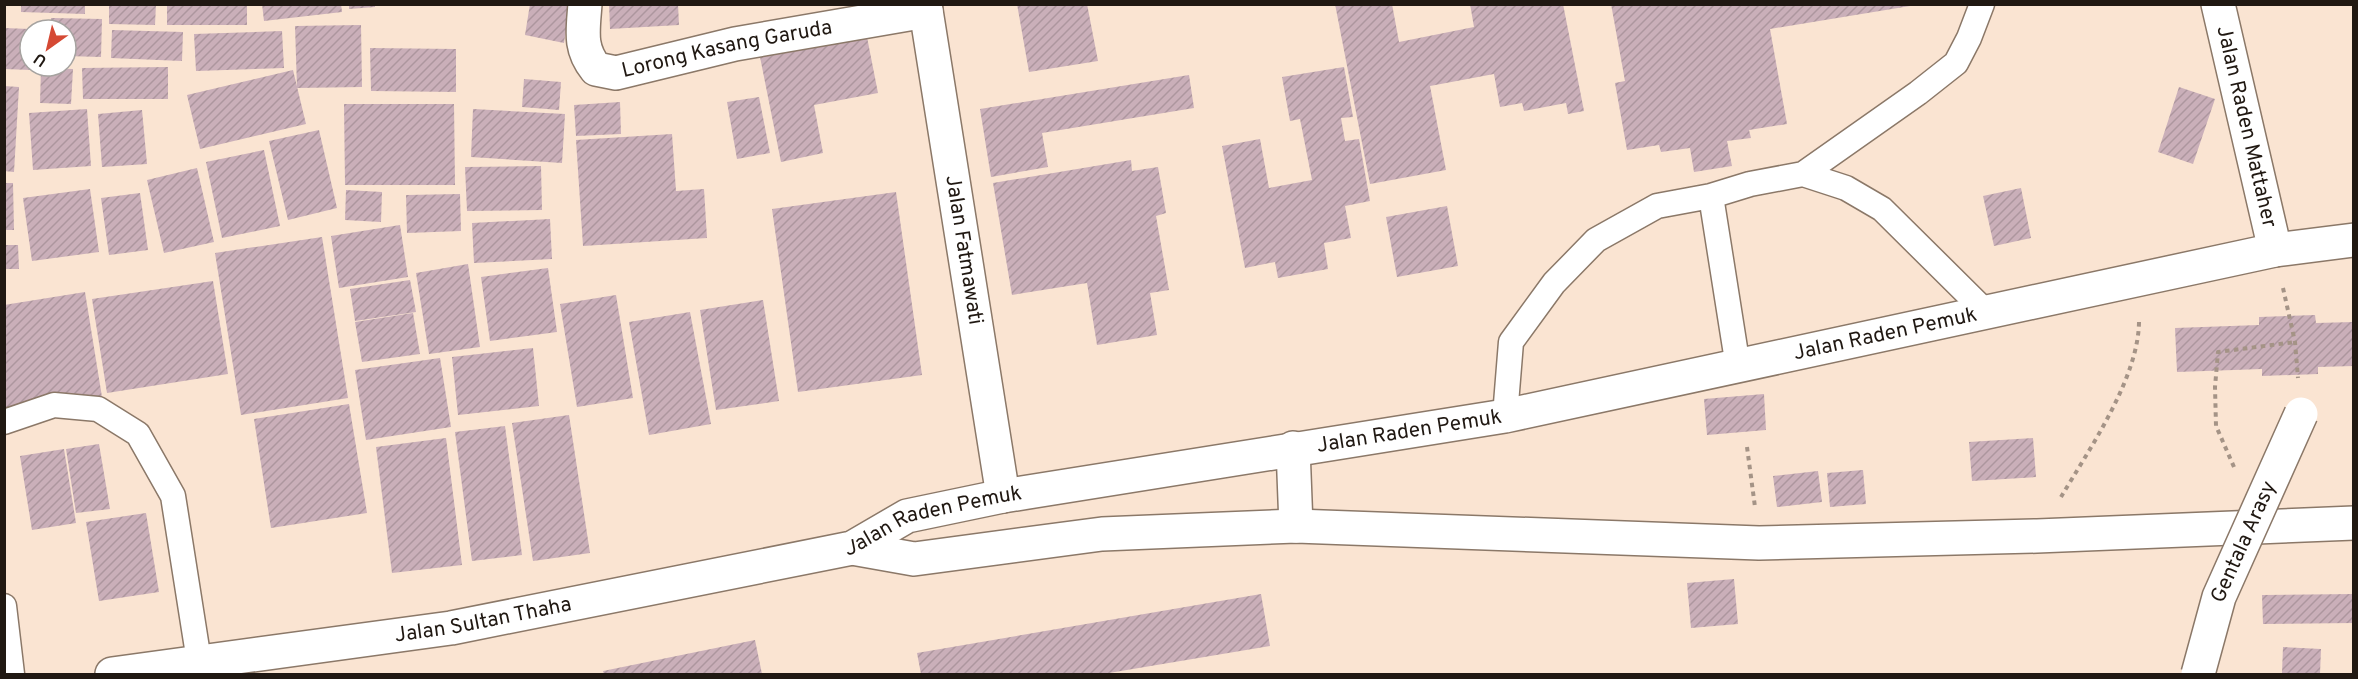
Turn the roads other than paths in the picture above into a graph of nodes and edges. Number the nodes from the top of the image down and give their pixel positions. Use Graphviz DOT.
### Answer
graph roads {
  1 [pos="585,4"];
  2 [pos="1982,4"];
  3 [pos="2218,4"];
  4 [pos="925,8"];
  5 [pos="1803,174"];
  6 [pos="1711,196"];
  7 [pos="2354,240"];
  8 [pos="2275,250"];
  9 [pos="1988,314"];
  10 [pos="1738,367"];
  11 [pos="2301,414"];
  12 [pos="1506,416"];
  13 [pos="4,422"];
  14 [pos="1293,448"];
  15 [pos="1003,496"];
  16 [pos="2354,524"];
  17 [pos="1296,526"];
  18 [pos="852,549"];
  19 [pos="4,606"];
  20 [pos="199,661"];
  21 [pos="12,675"];
  22 [pos="112,675"];
  23 [pos="2198,675"];
  1 -- 4 [label="main road, Lorong Kasang Garuda"];
  2 -- 5 [label="lane"];
  3 -- 8 [label="main road, Jalan Raden Mattaher"];
  4 -- 15 [label="main road, Jalan Fatmawati"];
  5 -- 6 [label="lane"];
  5 -- 9 [label="lane"];
  6 -- 10 [label="lane"];
  6 -- 12 [label="lane"];
  7 -- 8 [label="main road, Jalan Raden Pemuk"];
  8 -- 9 [label="main road, Jalan Raden Pemuk"];
  9 -- 10 [label="main road, Jalan Raden Pemuk"];
  10 -- 12 [label="main road, Jalan Raden Pemuk"];
  11 -- 23 [label="main road, Gentala Arasy, bridge"];
  12 -- 14 [label="main road, Jalan Raden Pemuk"];
  13 -- 20 [label="lane"];
  14 -- 15 [label="main road, Jalan Raden Pemuk"];
  14 -- 17 [label="main road"];
  15 -- 18 [label="main road, Jalan Raden Pemuk"];
  16 -- 17 [label="main road, Jalan Raden Pemuk"];
  17 -- 18 [label="main road, Jalan Raden Pemuk"];
  18 -- 20 [label="main road, Jalan Sultan Thaha"];
  19 -- 21 [label="lane"];
  20 -- 22 [label="main road, Jalan Sultan Thaha"];
}
